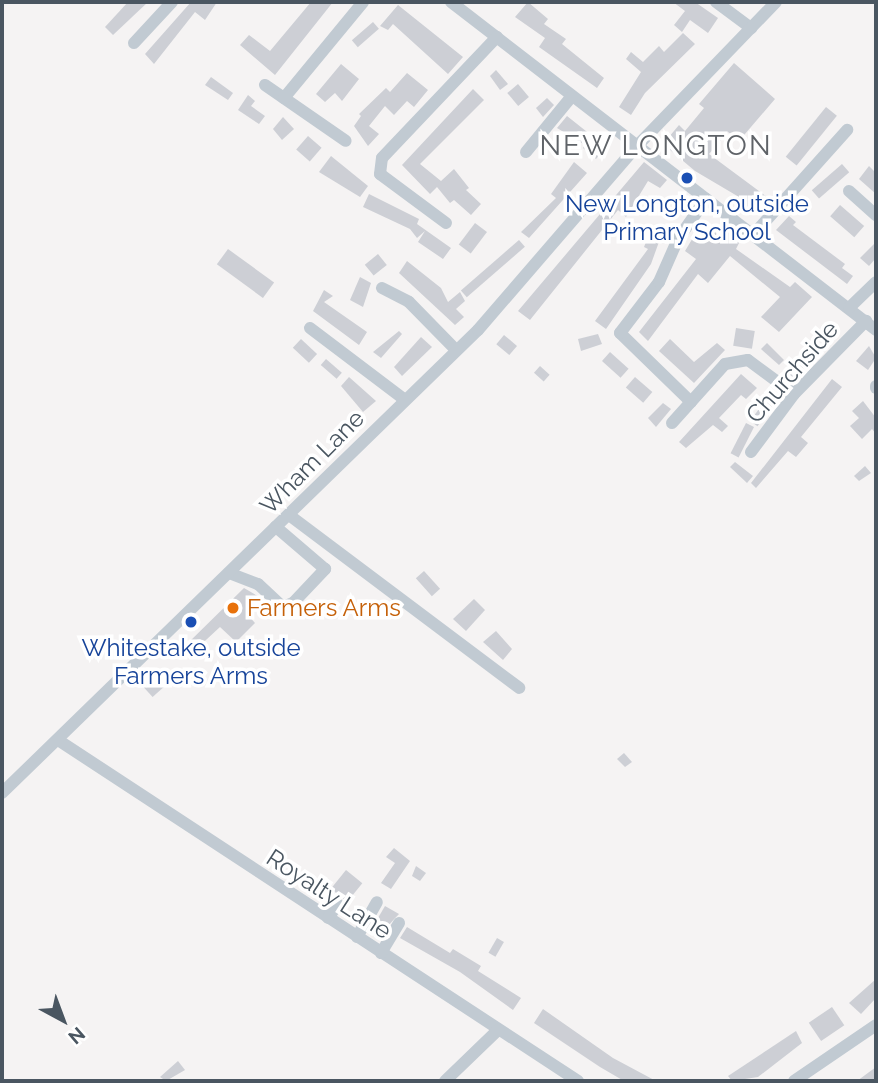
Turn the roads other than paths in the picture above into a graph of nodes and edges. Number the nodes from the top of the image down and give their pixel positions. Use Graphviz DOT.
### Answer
graph roads {
  1 [pos="172,2"];
  2 [pos="363,2"];
  3 [pos="451,2"];
  4 [pos="716,2"];
  5 [pos="776,2"];
  6 [pos="751,28"];
  7 [pos="497,37"];
  8 [pos="134,43"];
  9 [pos="265,85"];
  10 [pos="572,96"];
  11 [pos="284,98"];
  12 [pos="847,130"];
  13 [pos="345,141"];
  14 [pos="637,146"];
  15 [pos="526,152"];
  16 [pos="849,191"];
  17 [pos="706,199"];
  18 [pos="876,215"];
  19 [pos="446,223"];
  20 [pos="754,234"];
  21 [pos="876,282"];
  22 [pos="382,288"];
  23 [pos="849,308"];
  24 [pos="871,325"];
  25 [pos="310,328"];
  26 [pos="457,351"];
  27 [pos="794,394"];
  28 [pos="404,400"];
  29 [pos="691,402"];
  30 [pos="672,423"];
  31 [pos="751,452"];
  32 [pos="289,514"];
  33 [pos="276,527"];
  34 [pos="229,573"];
  35 [pos="519,688"];
  36 [pos="58,740"];
  37 [pos="2,793"];
  38 [pos="377,902"];
  39 [pos="338,904"];
  40 [pos="328,918"];
  41 [pos="399,923"];
  42 [pos="356,937"];
  43 [pos="381,953"];
  44 [pos="876,1025"];
  45 [pos="498,1030"];
  46 [pos="445,1081"];
  47 [pos="578,1081"];
  48 [pos="794,1081"];
  1 -- 8 [label="street"];
  2 -- 11 [label="street"];
  3 -- 7 [label="street"];
  4 -- 6 [label="street"];
  5 -- 6 [label="street, Wham Lane"];
  6 -- 14 [label="street, Wham Lane"];
  7 -- 10 [label="street"];
  7 -- 19 [label="street"];
  9 -- 11 [label="street"];
  10 -- 14 [label="street"];
  10 -- 15 [label="street"];
  11 -- 13 [label="street"];
  12 -- 20 [label="street"];
  14 -- 17 [label="street"];
  14 -- 26 [label="street, Wham Lane"];
  16 -- 18 [label="street"];
  17 -- 20 [label="street"];
  17 -- 29 [label="street"];
  20 -- 23 [label="street"];
  21 -- 23 [label="street"];
  22 -- 26 [label="street"];
  23 -- 24 [label="street"];
  24 -- 27 [label="street, Churchside"];
  25 -- 28 [label="street"];
  26 -- 28 [label="street, Wham Lane"];
  27 -- 29 [label="street"];
  27 -- 31 [label="street, Churchside"];
  28 -- 32 [label="street, Wham Lane"];
  29 -- 30 [label="street"];
  32 -- 33 [label="street, Wham Lane"];
  32 -- 35 [label="street"];
  33 -- 34 [label="street, Wham Lane"];
  33 -- 34 [label="street"];
  34 -- 36 [label="street, Wham Lane"];
  36 -- 37 [label="street, Wham Lane"];
  36 -- 40 [label="street, Royalty Lane"];
  38 -- 42 [label="street"];
  39 -- 40 [label="street"];
  40 -- 42 [label="street, Royalty Lane"];
  41 -- 43 [label="street"];
  42 -- 43 [label="street, Royalty Lane"];
  43 -- 45 [label="street, Royalty Lane"];
  44 -- 48 [label="street"];
  45 -- 46 [label="street"];
  45 -- 47 [label="street, Royalty Lane"];
}
